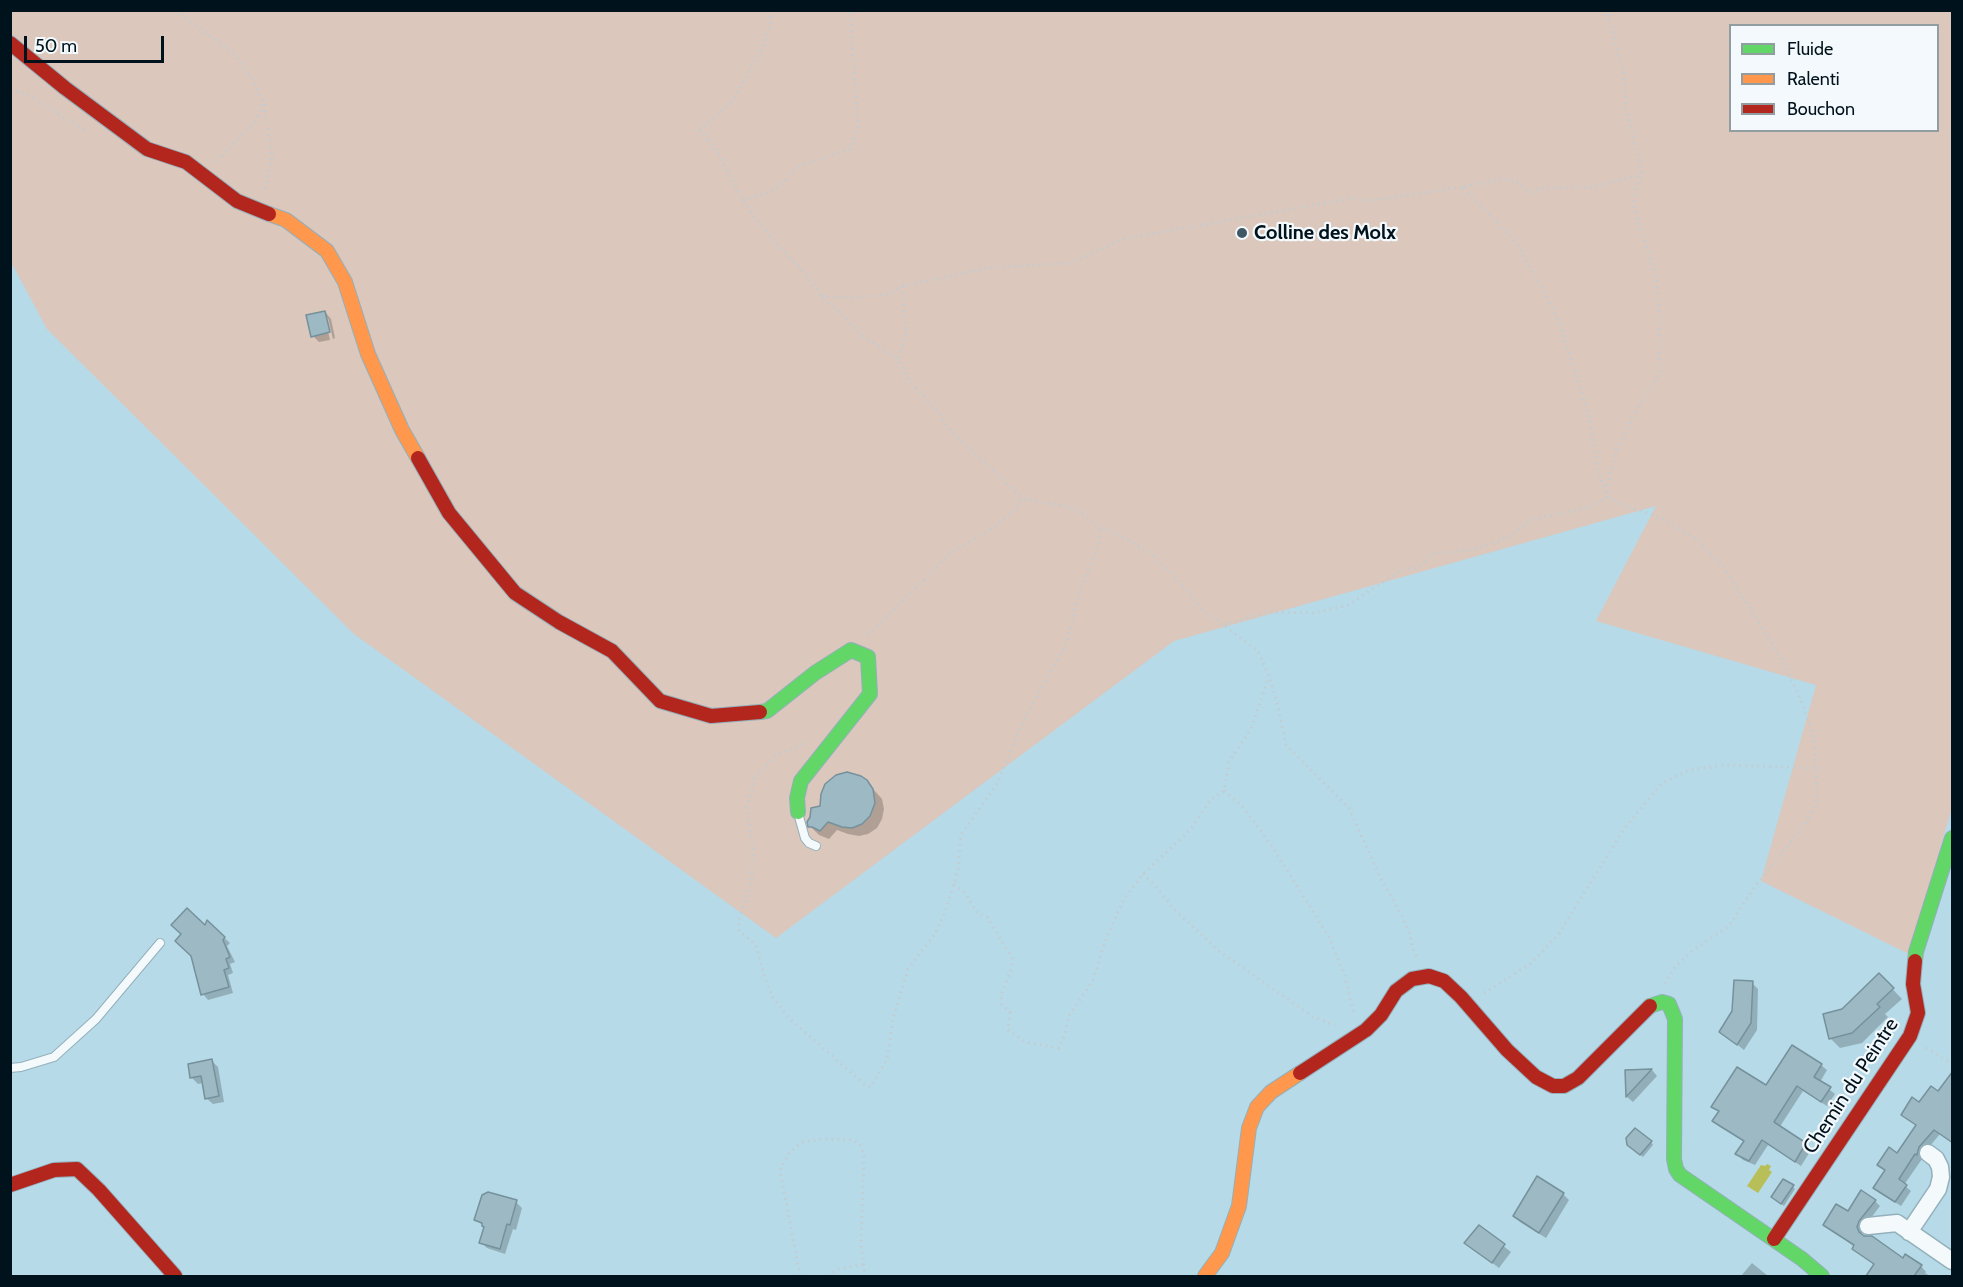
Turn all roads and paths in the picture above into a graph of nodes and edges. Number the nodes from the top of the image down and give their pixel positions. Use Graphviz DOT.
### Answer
graph roads {
  1 [pos="177,10"];
  2 [pos="773,10"];
  3 [pos="850,10"];
  4 [pos="1606,10"];
  5 [pos="10,43"];
  6 [pos="264,103"];
  7 [pos="203,175"];
  8 [pos="1642,175"];
  9 [pos="1462,187"];
  10 [pos="743,200"];
  11 [pos="264,212"];
  12 [pos="903,286"];
  13 [pos="821,296"];
  14 [pos="898,359"];
  15 [pos="1608,497"];
  16 [pos="1022,498"];
  17 [pos="1099,528"];
  18 [pos="1224,625"];
  19 [pos="868,657"];
  20 [pos="1269,676"];
  21 [pos="831,741"];
  22 [pos="1816,768"];
  23 [pos="1224,791"];
  24 [pos="798,812"];
  25 [pos="1953,838"];
  26 [pos="816,846"];
  27 [pos="1143,874"];
  28 [pos="954,884"];
  29 [pos="160,943"];
  30 [pos="1429,976"];
  31 [pos="1654,1003"];
  32 [pos="1468,1004"];
  33 [pos="1359,1035"];
  34 [pos="1926,1047"];
  35 [pos="1953,1064"];
  36 [pos="10,1068"];
  37 [pos="1928,1153"];
  38 [pos="10,1185"];
  39 [pos="1868,1226"];
  40 [pos="1909,1232"];
  41 [pos="1774,1239"];
  42 [pos="1953,1261"];
  43 [pos="864,1264"];
  44 [pos="175,1276"];
  45 [pos="800,1276"];
  46 [pos="828,1276"];
  47 [pos="865,1276"];
  48 [pos="1204,1276"];
  49 [pos="1822,1276"];
  1 -- 6 [label="path"];
  2 -- 10 [label="path"];
  3 -- 10 [label="path"];
  4 -- 8 [label="path"];
  5 -- 7 [label="street"];
  6 -- 7 [label="path"];
  6 -- 11 [label="path"];
  7 -- 11 [label="street"];
  8 -- 9 [label="path"];
  8 -- 15 [label="path"];
  9 -- 12 [label="path"];
  9 -- 15 [label="path"];
  10 -- 13 [label="path"];
  11 -- 19 [label="street"];
  12 -- 13 [label="path"];
  12 -- 14 [label="path"];
  13 -- 14 [label="path"];
  14 -- 16 [label="path"];
  15 -- 18 [label="path"];
  15 -- 22 [label="path"];
  16 -- 17 [label="path"];
  16 -- 19 [label="path"];
  17 -- 18 [label="path"];
  17 -- 28 [label="path"];
  18 -- 20 [label="path"];
  19 -- 21 [label="street"];
  20 -- 23 [label="path"];
  20 -- 30 [label="path"];
  21 -- 24 [label="street"];
  21 -- 28 [label="path"];
  22 -- 31 [label="path"];
  22 -- 32 [label="path"];
  23 -- 27 [label="path"];
  23 -- 33 [label="path"];
  24 -- 26 [label="lane"];
  25 -- 41 [label="street, Chemin du Peintre"];
  27 -- 28 [label="path"];
  27 -- 33 [label="path"];
  29 -- 36 [label="lane"];
  30 -- 32 [label="street"];
  30 -- 33 [label="street"];
  31 -- 32 [label="street"];
  31 -- 41 [label="street"];
  33 -- 48 [label="street"];
  34 -- 35 [label="path"];
  37 -- 40 [label="street"];
  38 -- 44 [label="street"];
  39 -- 40 [label="street"];
  40 -- 42 [label="street"];
  41 -- 49 [label="street"];
  43 -- 45 [label="path"];
  43 -- 46 [label="path"];
  43 -- 47 [label="path"];
}
